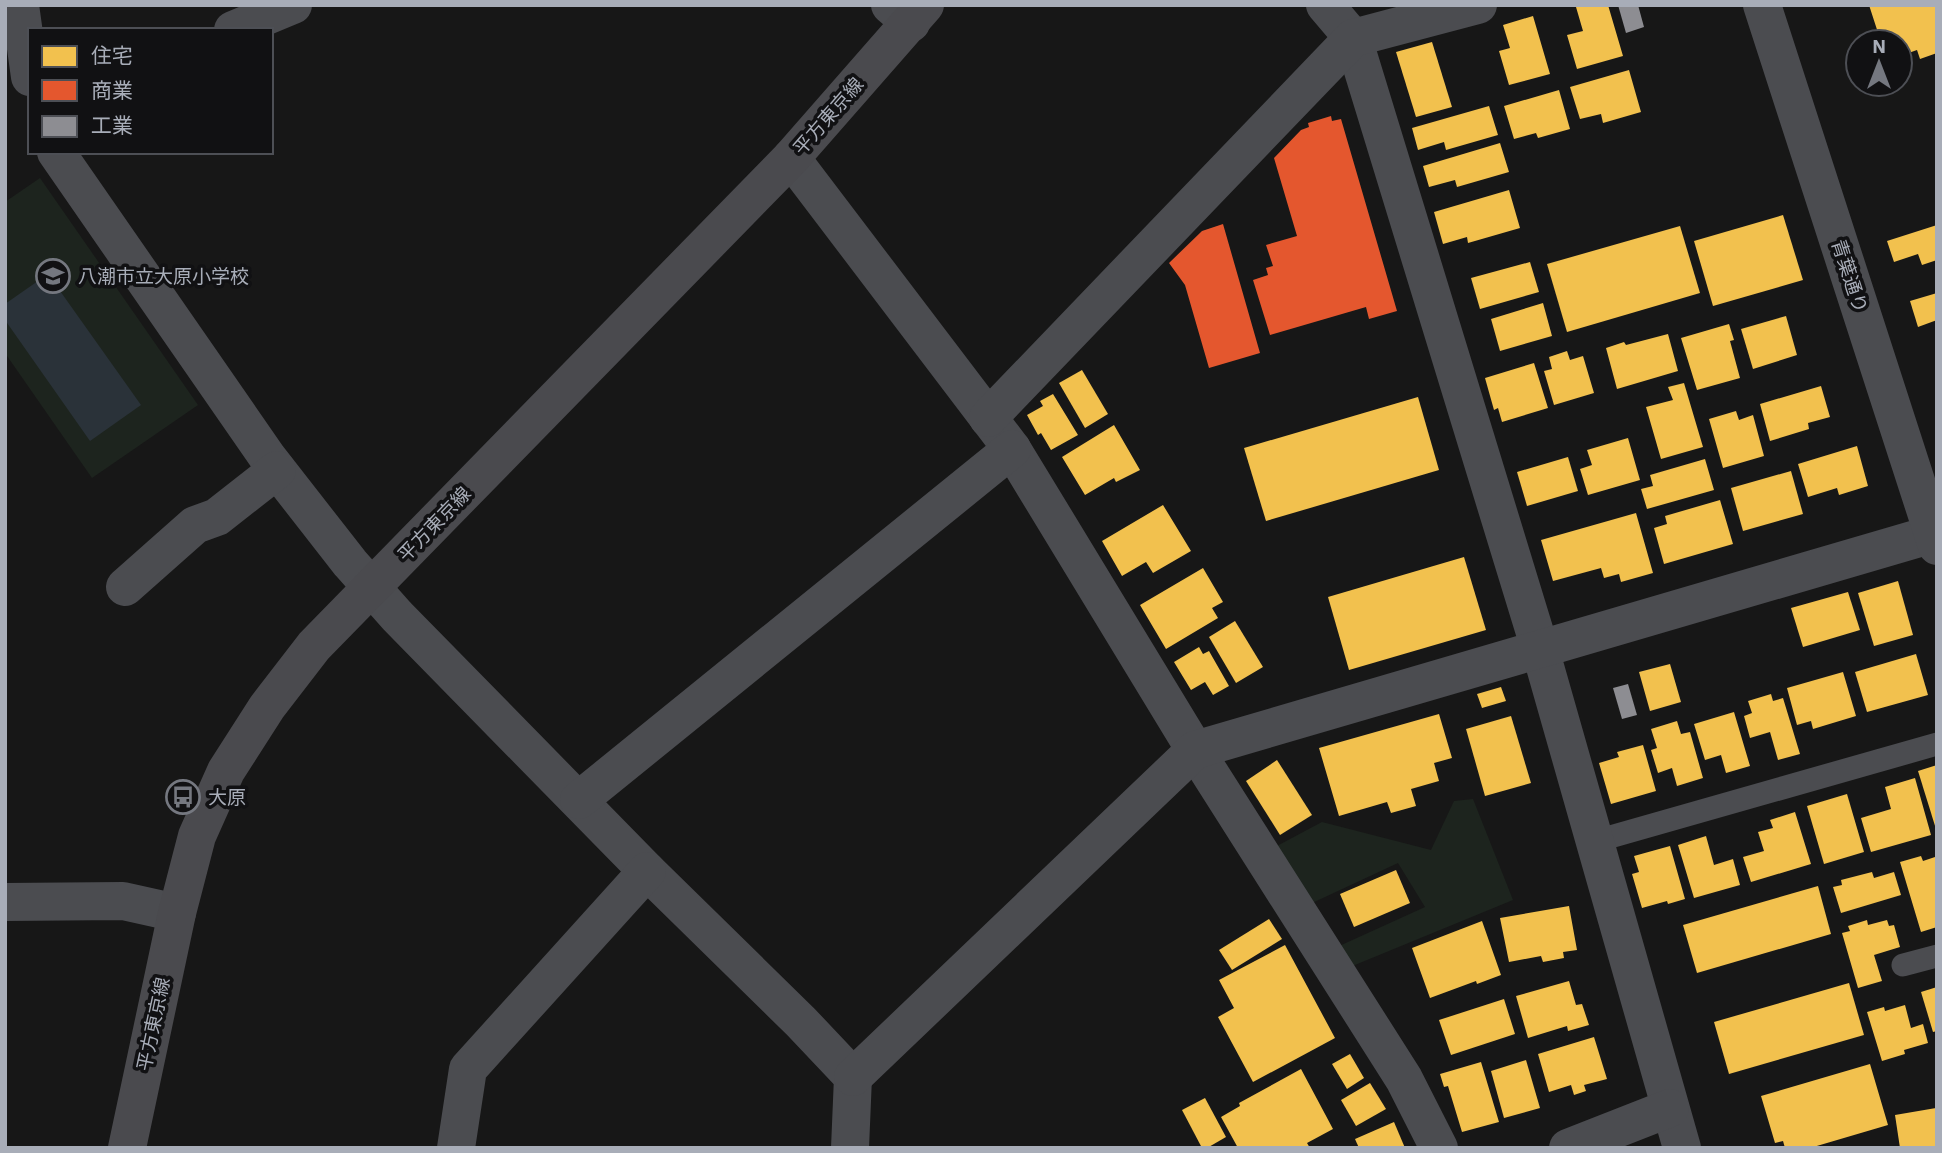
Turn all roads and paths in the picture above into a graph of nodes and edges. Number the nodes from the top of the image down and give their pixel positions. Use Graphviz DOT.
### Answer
graph roads {
  1 [pos="20,5"];
  2 [pos="293,5"];
  3 [pos="1325,5"];
  4 [pos="1478,5"];
  5 [pos="1762,5"];
  6 [pos="909,11"];
  7 [pos="238,28"];
  8 [pos="1353,38"];
  9 [pos="28,63"];
  10 [pos="57,154"];
  11 [pos="791,158"];
  12 [pos="988,418"];
  13 [pos="1012,449"];
  14 [pos="277,470"];
  15 [pos="1935,540"];
  16 [pos="125,587"];
  17 [pos="373,588"];
  18 [pos="1540,649"];
  19 [pos="1937,744"];
  20 [pos="1195,750"];
  21 [pos="579,800"];
  22 [pos="1596,841"];
  23 [pos="647,871"];
  24 [pos="5,902"];
  25 [pos="177,914"];
  26 [pos="1937,956"];
  27 [pos="1903,965"];
  28 [pos="853,1077"];
  29 [pos="1670,1108"];
  30 [pos="135,1147"];
  31 [pos="456,1148"];
  32 [pos="850,1148"];
  33 [pos="1439,1148"];
  34 [pos="1568,1148"];
  35 [pos="1682,1148"];
  1 -- 9 [label="street"];
  2 -- 7 [label="street"];
  3 -- 8 [label="street"];
  4 -- 8 [label="street"];
  5 -- 15 [label="street, 青葉通り"];
  6 -- 11 [label="main road, 平方東京線"];
  8 -- 12 [label="street"];
  8 -- 18 [label="street"];
  10 -- 14 [label="street"];
  11 -- 12 [label="street"];
  11 -- 17 [label="main road, 平方東京線"];
  12 -- 13 [label="street"];
  13 -- 20 [label="street"];
  13 -- 21 [label="street"];
  14 -- 16 [label="street"];
  14 -- 17 [label="street"];
  15 -- 18 [label="street"];
  17 -- 21 [label="street"];
  17 -- 25 [label="main road, 平方東京線"];
  18 -- 20 [label="street"];
  18 -- 22 [label="street"];
  19 -- 22 [label="lane"];
  20 -- 28 [label="street"];
  20 -- 33 [label="street"];
  21 -- 23 [label="street"];
  22 -- 29 [label="street"];
  23 -- 28 [label="street"];
  23 -- 31 [label="street"];
  24 -- 25 [label="street"];
  25 -- 30 [label="main road, 平方東京線"];
  26 -- 27 [label="lane"];
  28 -- 32 [label="street"];
  29 -- 34 [label="street"];
  29 -- 35 [label="street"];
}
